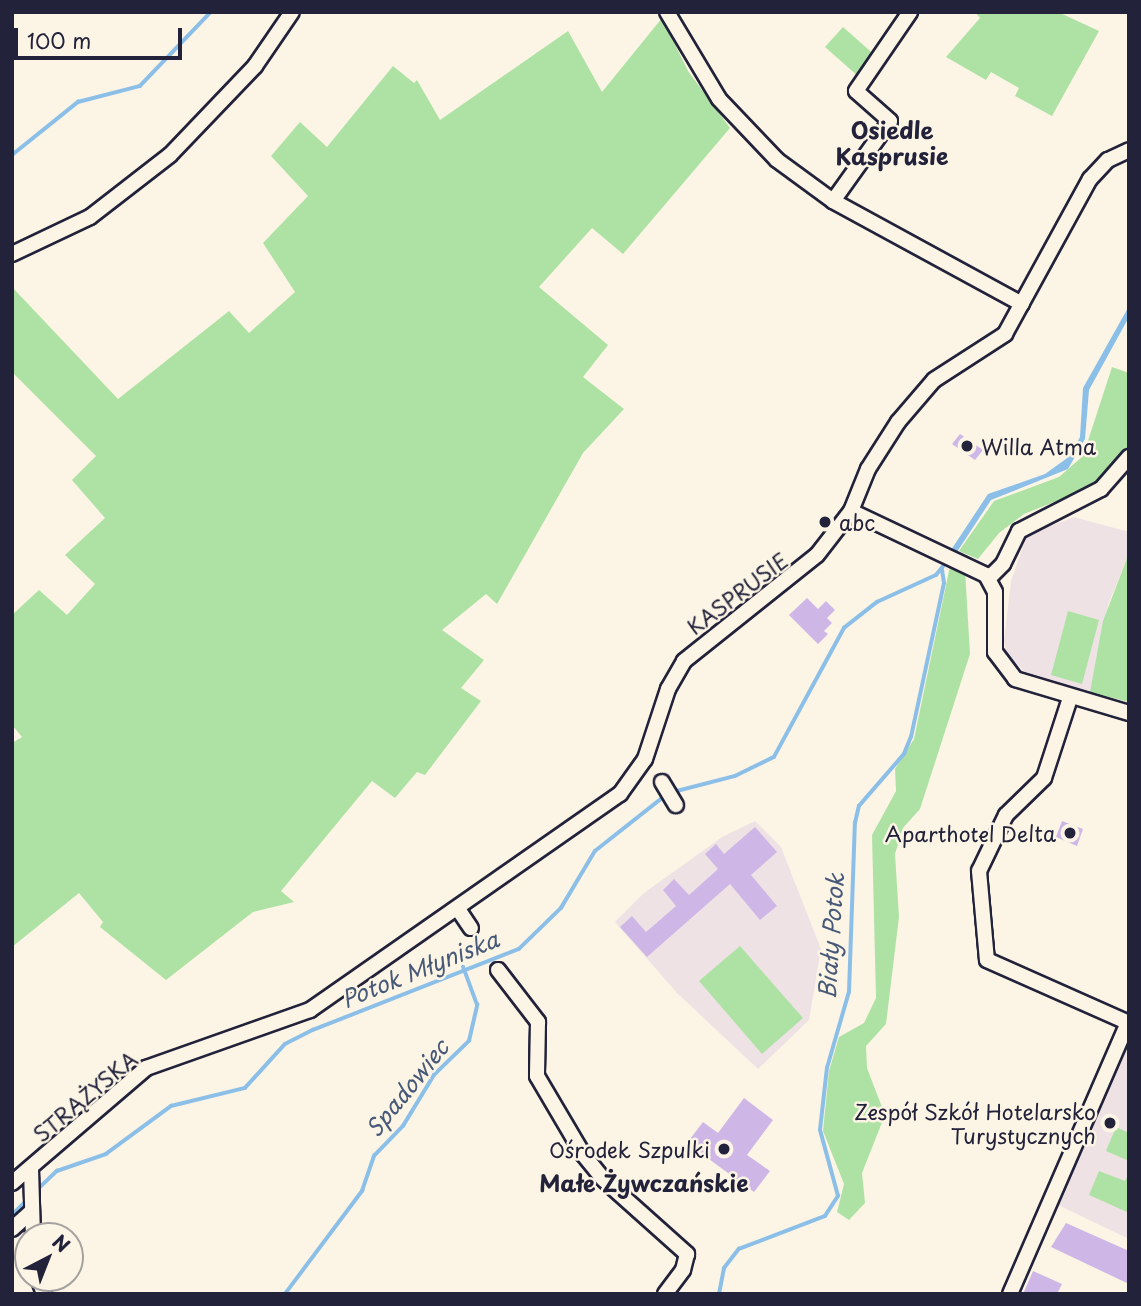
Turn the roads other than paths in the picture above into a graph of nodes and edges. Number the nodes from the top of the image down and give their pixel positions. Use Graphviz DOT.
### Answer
graph roads {
  1 [pos="292,12"];
  2 [pos="667,12"];
  3 [pos="910,12"];
  4 [pos="1129,150"];
  5 [pos="833,201"];
  6 [pos="12,254"];
  7 [pos="1022,304"];
  8 [pos="1129,457"];
  9 [pos="851,511"];
  10 [pos="989,578"];
  11 [pos="1070,698"];
  12 [pos="1129,713"];
  13 [pos="662,782"];
  14 [pos="676,805"];
  15 [pos="458,909"];
  16 [pos="471,928"];
  17 [pos="498,970"];
  18 [pos="310,1010"];
  19 [pos="1128,1023"];
  20 [pos="32,1169"];
  21 [pos="12,1183"];
  22 [pos="31,1202"];
  23 [pos="32,1222"];
  24 [pos="12,1229"];
  25 [pos="665,1294"];
  26 [pos="1010,1294"];
  1 -- 6 [label="street"];
  2 -- 5 [label="street"];
  3 -- 5 [label="street"];
  4 -- 7 [label="street, KASPRUSIE"];
  5 -- 7 [label="street"];
  7 -- 9 [label="street, KASPRUSIE"];
  8 -- 10 [label="street"];
  9 -- 10 [label="street"];
  9 -- 15 [label="street, KASPRUSIE"];
  10 -- 11 [label="street"];
  11 -- 12 [label="street"];
  11 -- 19 [label="street"];
  13 -- 14 [label="street"];
  15 -- 16 [label="street"];
  15 -- 18 [label="street, KASPRUSIE"];
  17 -- 25 [label="street"];
  18 -- 20 [label="street, STRĄŻYSKA"];
  19 -- 26 [label="street"];
  20 -- 21 [label="street, STRĄŻYSKA"];
  20 -- 22 [label="street"];
  22 -- 23 [label="street"];
  22 -- 24 [label="street"];
}
